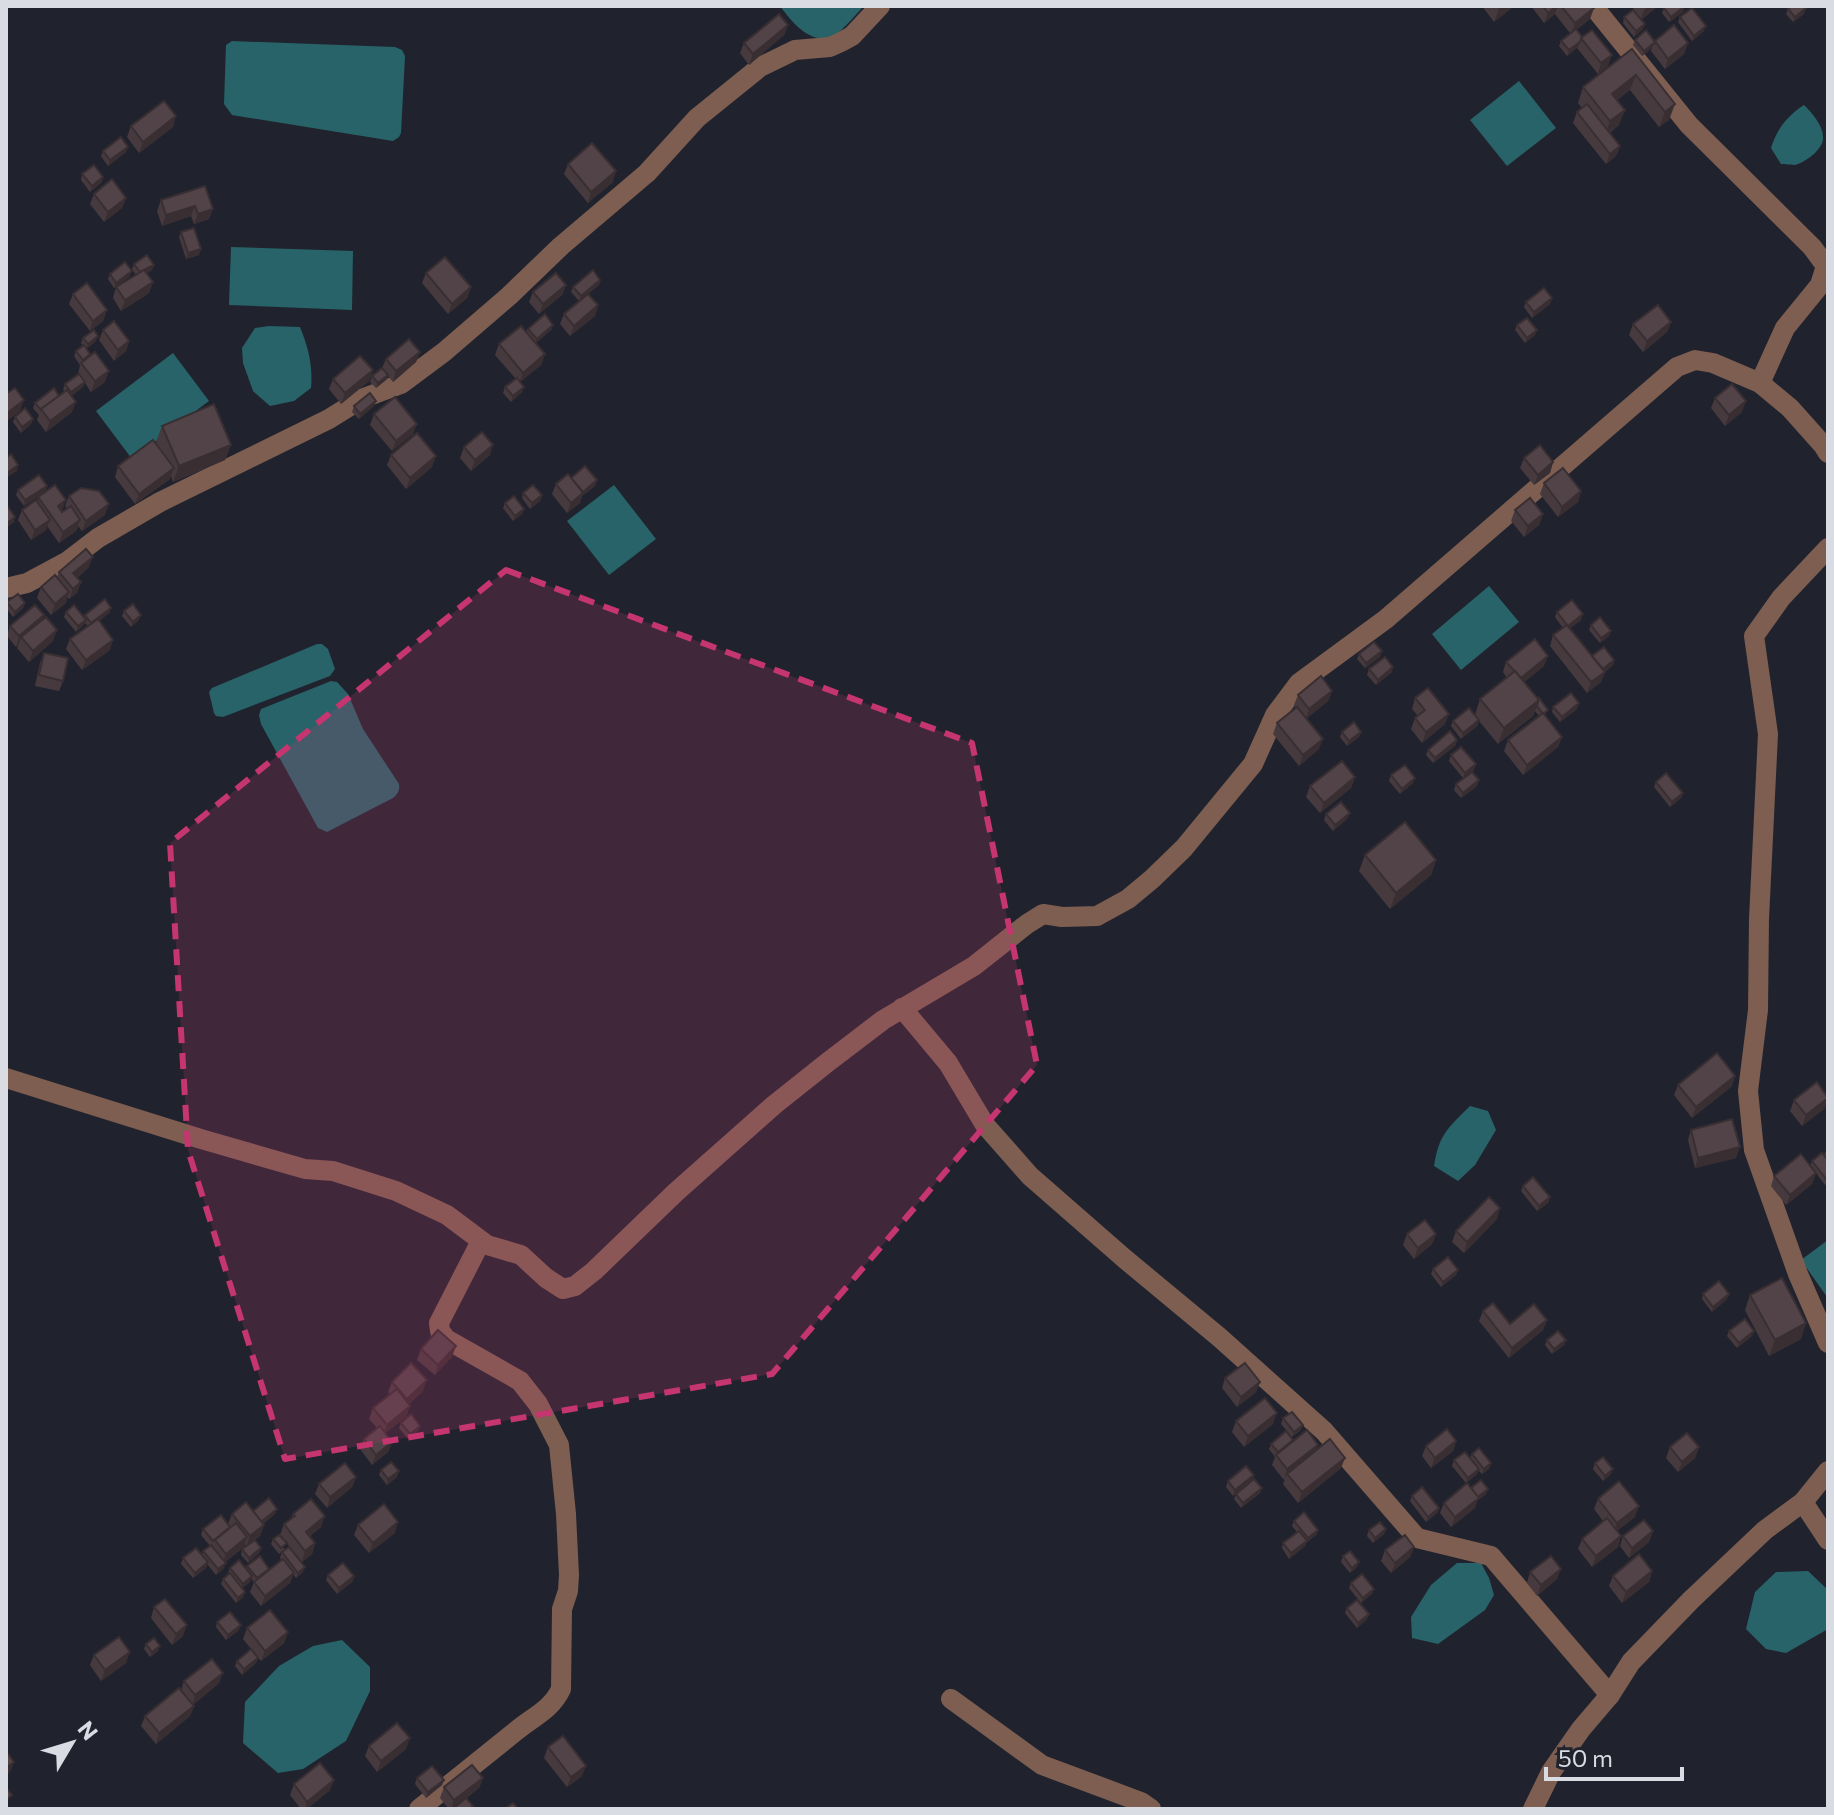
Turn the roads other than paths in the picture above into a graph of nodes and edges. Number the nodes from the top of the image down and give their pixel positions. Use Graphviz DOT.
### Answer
graph roads {
  1 [pos="880,6"];
  2 [pos="1593,6"];
  3 [pos="1827,265"];
  4 [pos="1760,383"];
  5 [pos="1828,453"];
  6 [pos="1828,548"];
  7 [pos="6,588"];
  8 [pos="902,1008"];
  9 [pos="6,1078"];
  10 [pos="481,1241"];
  11 [pos="1828,1343"];
  12 [pos="1828,1471"];
  13 [pos="1803,1502"];
  14 [pos="1828,1540"];
  15 [pos="1610,1695"];
  16 [pos="951,1699"];
  17 [pos="419,1809"];
  18 [pos="1151,1809"];
  19 [pos="1533,1809"];
  1 -- 7 [label="street"];
  2 -- 3 [label="street"];
  3 -- 4 [label="street"];
  4 -- 5 [label="street"];
  4 -- 8 [label="street"];
  6 -- 11 [label="street"];
  8 -- 10 [label="street"];
  8 -- 15 [label="street"];
  9 -- 10 [label="street"];
  10 -- 17 [label="street"];
  12 -- 13 [label="street"];
  13 -- 14 [label="street"];
  13 -- 15 [label="street"];
  15 -- 19 [label="street"];
  16 -- 18 [label="street"];
}
